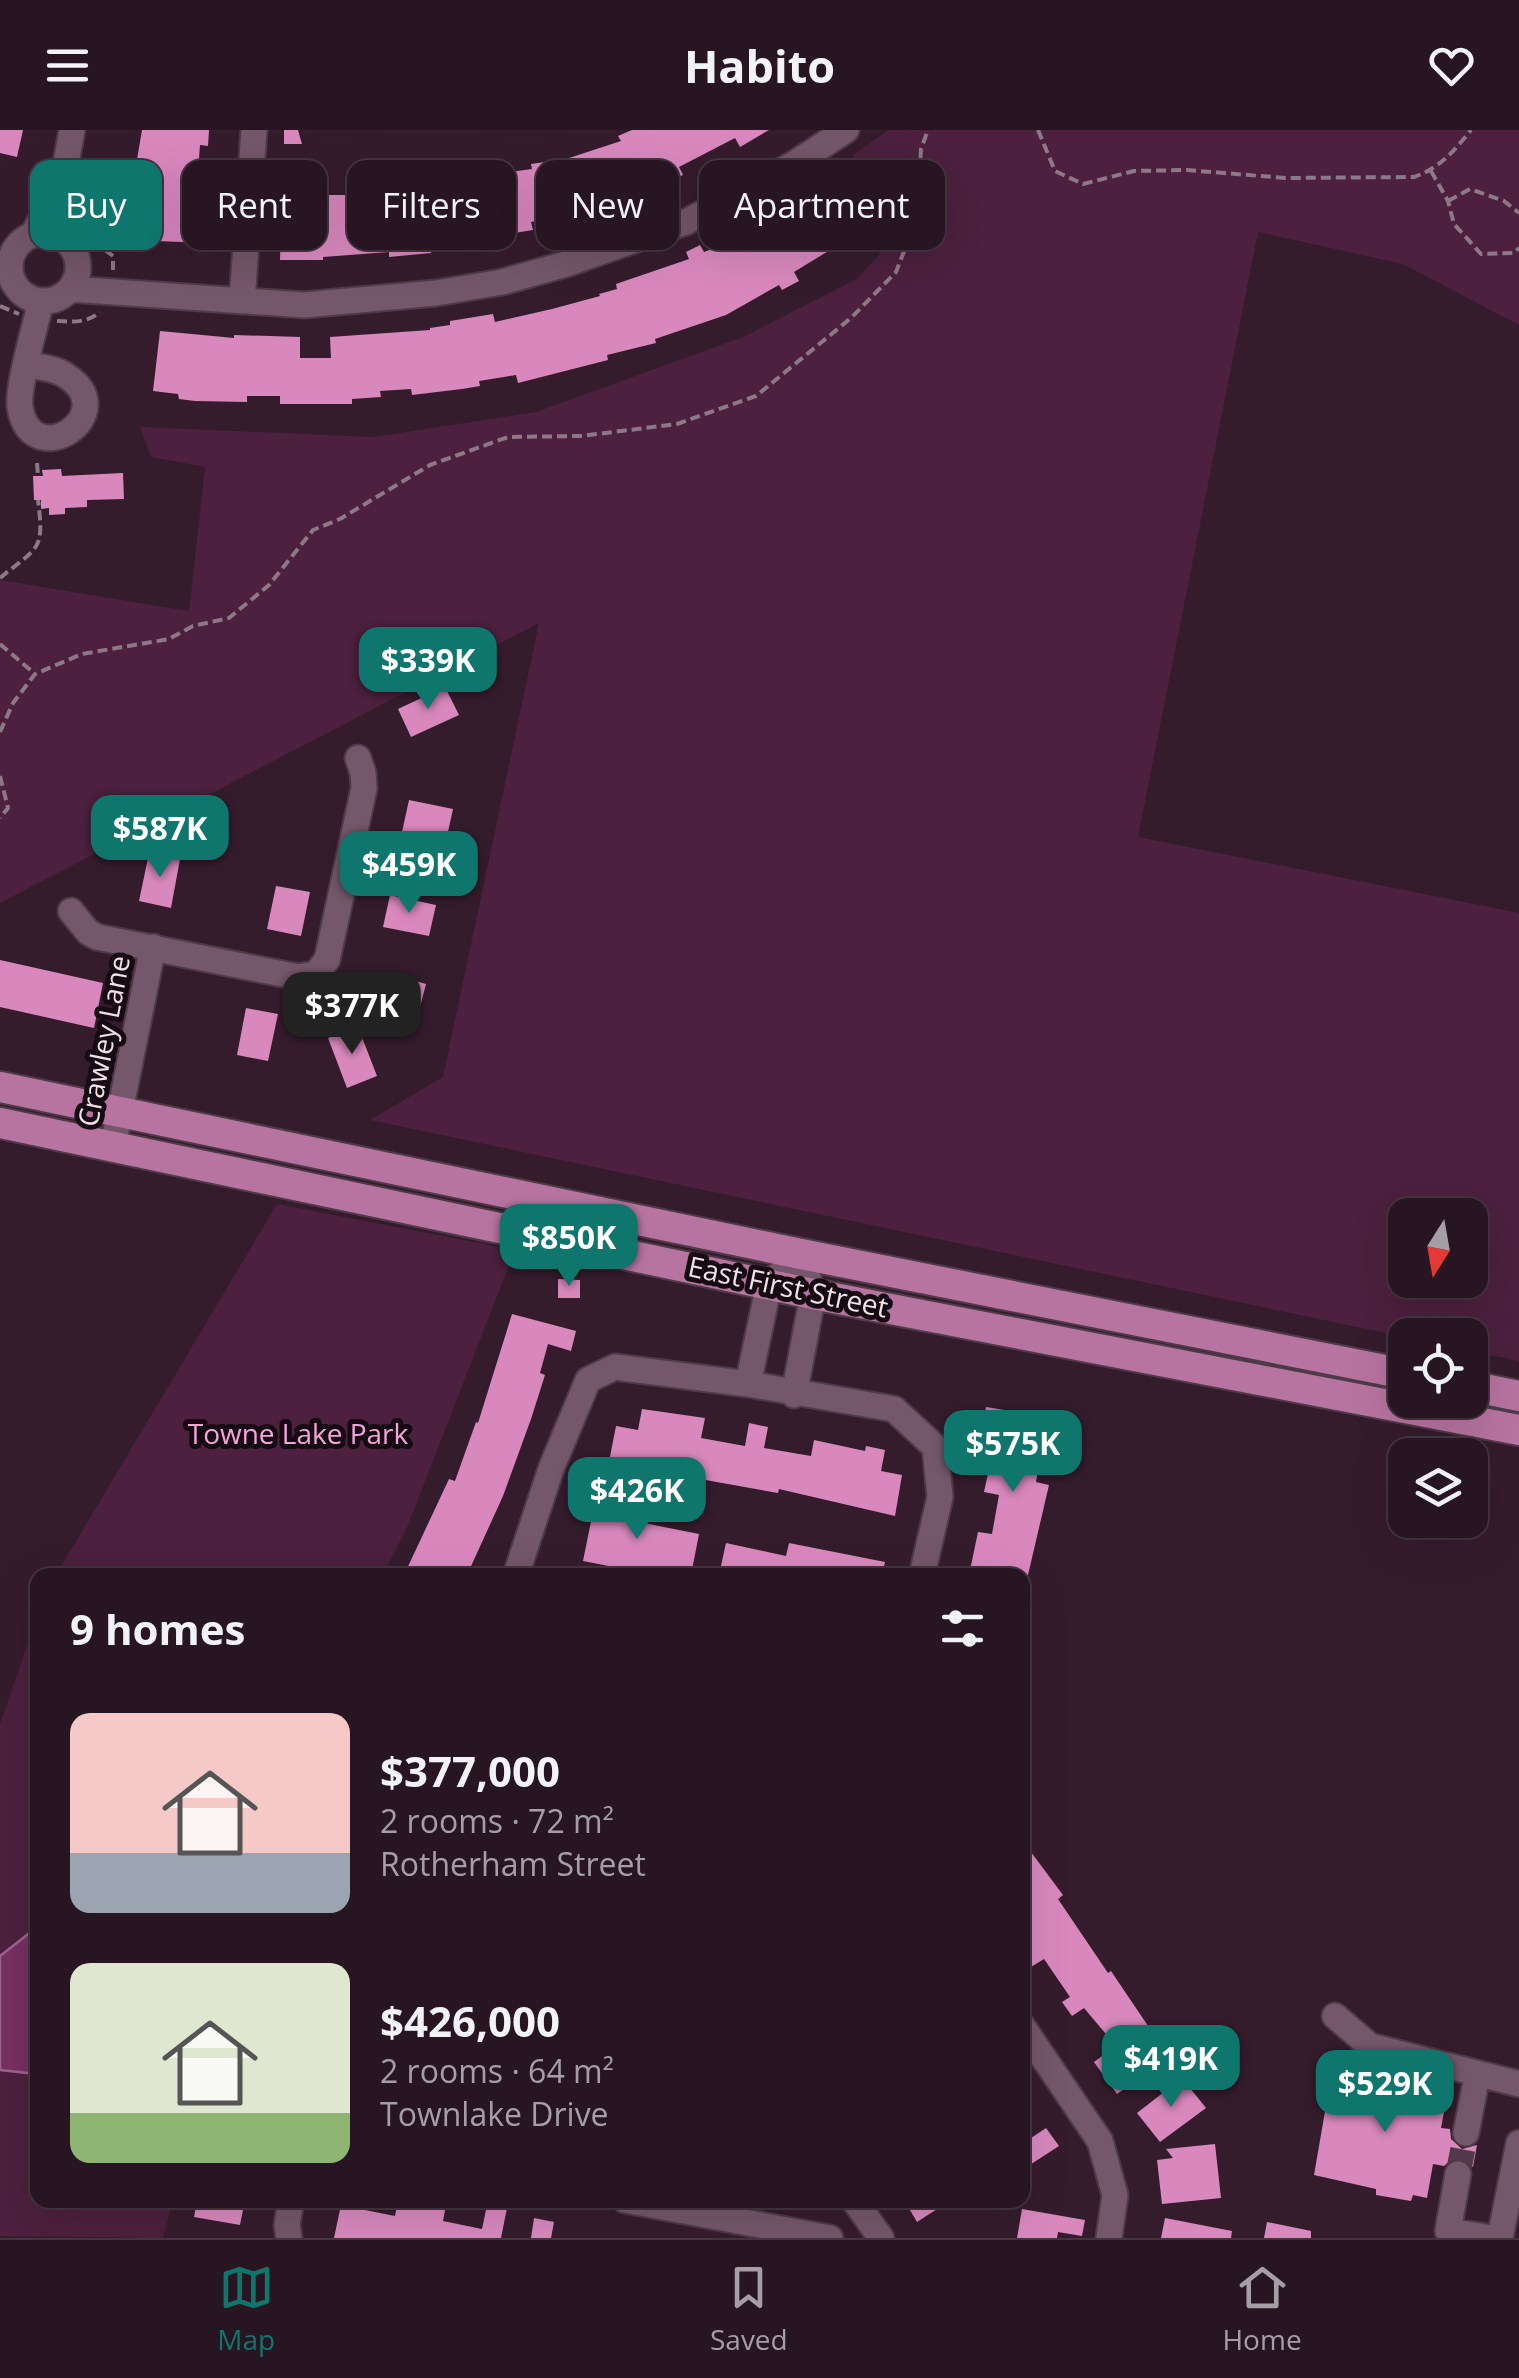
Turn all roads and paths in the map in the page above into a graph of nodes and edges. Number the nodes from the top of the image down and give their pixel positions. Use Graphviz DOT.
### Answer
graph roads {
  1 [pos="72,130"];
  2 [pos="254,130"];
  3 [pos="846,130"];
  4 [pos="928,130"];
  5 [pos="1038,130"];
  6 [pos="1471,130"];
  7 [pos="67,160"];
  8 [pos="1432,171"];
  9 [pos="1448,202"];
  10 [pos="1519,213"];
  11 [pos="30,223"];
  12 [pos="13,248"];
  13 [pos="1519,248"];
  14 [pos="73,250"];
  15 [pos="105,250"];
  16 [pos="73,253"];
  17 [pos="114,262"];
  18 [pos="70,289"];
  19 [pos="146,292"];
  20 [pos="106,301"];
  21 [pos="242,301"];
  22 [pos="0,306"];
  23 [pos="40,312"];
  24 [pos="28,365"];
  25 [pos="37,463"];
  26 [pos="38,476"];
  27 [pos="38,500"];
  28 [pos="0,578"];
  29 [pos="0,644"];
  30 [pos="34,674"];
  31 [pos="0,732"];
  32 [pos="358,758"];
  33 [pos="0,776"];
  34 [pos="0,818"];
  35 [pos="71,911"];
  36 [pos="153,946"];
  37 [pos="0,1087"];
  38 [pos="120,1111"];
  39 [pos="0,1124"];
  40 [pos="113,1146"];
  41 [pos="801,1254"];
  42 [pos="770,1284"];
  43 [pos="814,1294"];
  44 [pos="1388,1371"];
  45 [pos="748,1384"];
  46 [pos="1488,1390"];
  47 [pos="794,1395"];
  48 [pos="1519,1396"];
  49 [pos="1519,1430"];
  50 [pos="518,1568"];
  51 [pos="924,1568"];
  52 [pos="1336,2016"];
  53 [pos="1030,2038"];
  54 [pos="1476,2076"];
  55 [pos="1519,2084"];
  56 [pos="1466,2132"];
  57 [pos="1519,2143"];
  58 [pos="1458,2174"];
  59 [pos="669,2208"];
  60 [pos="860,2208"];
  61 [pos="830,2238"];
  62 [pos="881,2238"];
  63 [pos="1109,2238"];
  64 [pos="1496,2238"];
  1 -- 7 [label="street"];
  2 -- 21 [label="street"];
  3 -- 21 [label="street"];
  4 -- 30 [label="path"];
  5 -- 8 [label="path"];
  6 -- 8 [label="path"];
  8 -- 9 [label="path"];
  9 -- 10 [label="path"];
  9 -- 13 [label="path"];
  11 -- 12 [label="street"];
  12 -- 16 [label="street"];
  12 -- 23 [label="street"];
  14 -- 16 [label="street"];
  15 -- 17 [label="path"];
  16 -- 18 [label="street"];
  16 -- 19 [label="street"];
  18 -- 19 [label="street"];
  18 -- 23 [label="street"];
  19 -- 21 [label="street"];
  20 -- 23 [label="path"];
  22 -- 23 [label="path"];
  23 -- 24 [label="street"];
  25 -- 26 [label="path"];
  27 -- 28 [label="path"];
  29 -- 30 [label="path"];
  30 -- 31 [label="path"];
  32 -- 36 [label="street"];
  33 -- 34 [label="path"];
  35 -- 36 [label="street"];
  36 -- 38 [label="street, Crawley Lane"];
  37 -- 38 [label="main road, East First Street"];
  38 -- 40 [label="street, Crawley Lane"];
  38 -- 41 [label="main road, East First Street"];
  39 -- 40 [label="main road, East First Street"];
  40 -- 42 [label="main road, East First Street"];
  41 -- 42 [label="street"];
  41 -- 43 [label="street"];
  41 -- 44 [label="main road, East First Street"];
  42 -- 43 [label="main road, East First Street"];
  42 -- 45 [label="street"];
  43 -- 47 [label="street"];
  43 -- 49 [label="main road, East First Street"];
  45 -- 47 [label="street"];
  45 -- 50 [label="street"];
  46 -- 48 [label="main road"];
  47 -- 51 [label="street"];
  52 -- 54 [label="street"];
  53 -- 63 [label="street"];
  54 -- 55 [label="street"];
  54 -- 56 [label="street"];
  57 -- 64 [label="street"];
  58 -- 64 [label="street"];
  59 -- 61 [label="street"];
  60 -- 62 [label="street"];
}
